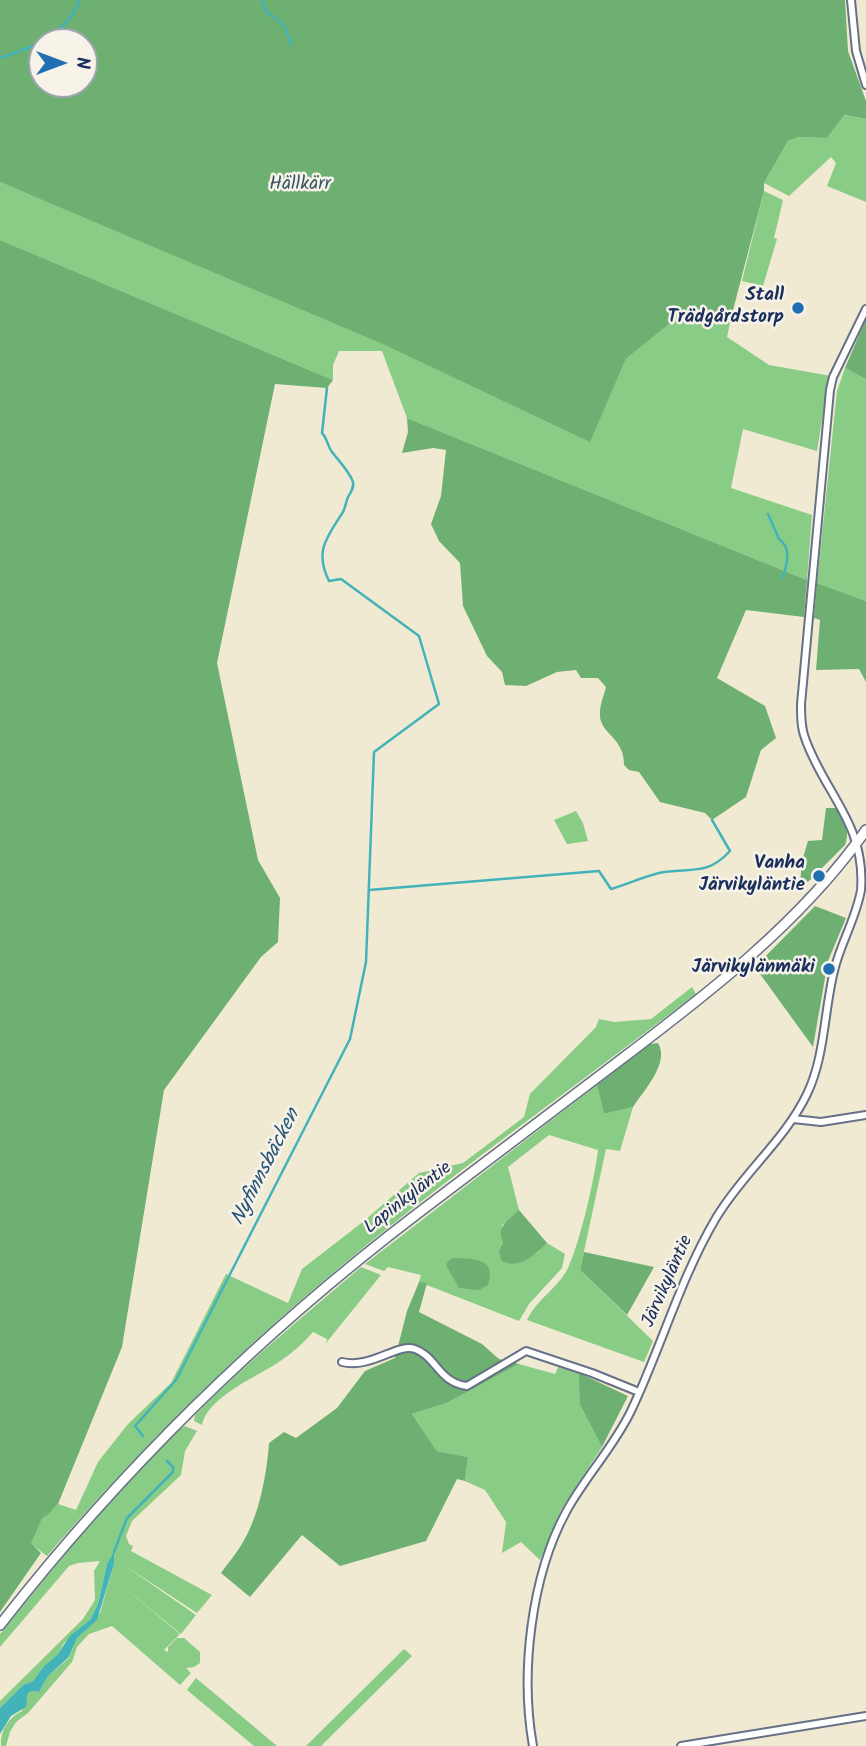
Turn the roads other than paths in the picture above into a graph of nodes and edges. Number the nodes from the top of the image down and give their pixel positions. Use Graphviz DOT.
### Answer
graph roads {
  1 [pos="851,0"];
  2 [pos="866,85"];
  3 [pos="866,309"];
  4 [pos="866,830"];
  5 [pos="858,842"];
  6 [pos="863,894"];
  7 [pos="866,1115"];
  8 [pos="793,1119"];
  9 [pos="342,1362"];
  10 [pos="639,1392"];
  11 [pos="0,1625"];
  12 [pos="866,1716"];
  13 [pos="533,1746"];
  14 [pos="681,1746"];
  1 -- 2 [label="street"];
  3 -- 5 [label="street"];
  4 -- 5 [label="main road, Lapinkyläntie"];
  5 -- 6 [label="street, Järvikyläntie"];
  5 -- 11 [label="main road, Lapinkyläntie"];
  6 -- 8 [label="street, Järvikyläntie"];
  7 -- 8 [label="street"];
  8 -- 10 [label="street, Järvikyläntie"];
  9 -- 10 [label="street"];
  10 -- 13 [label="street, Järvikyläntie"];
  12 -- 14 [label="street"];
}
